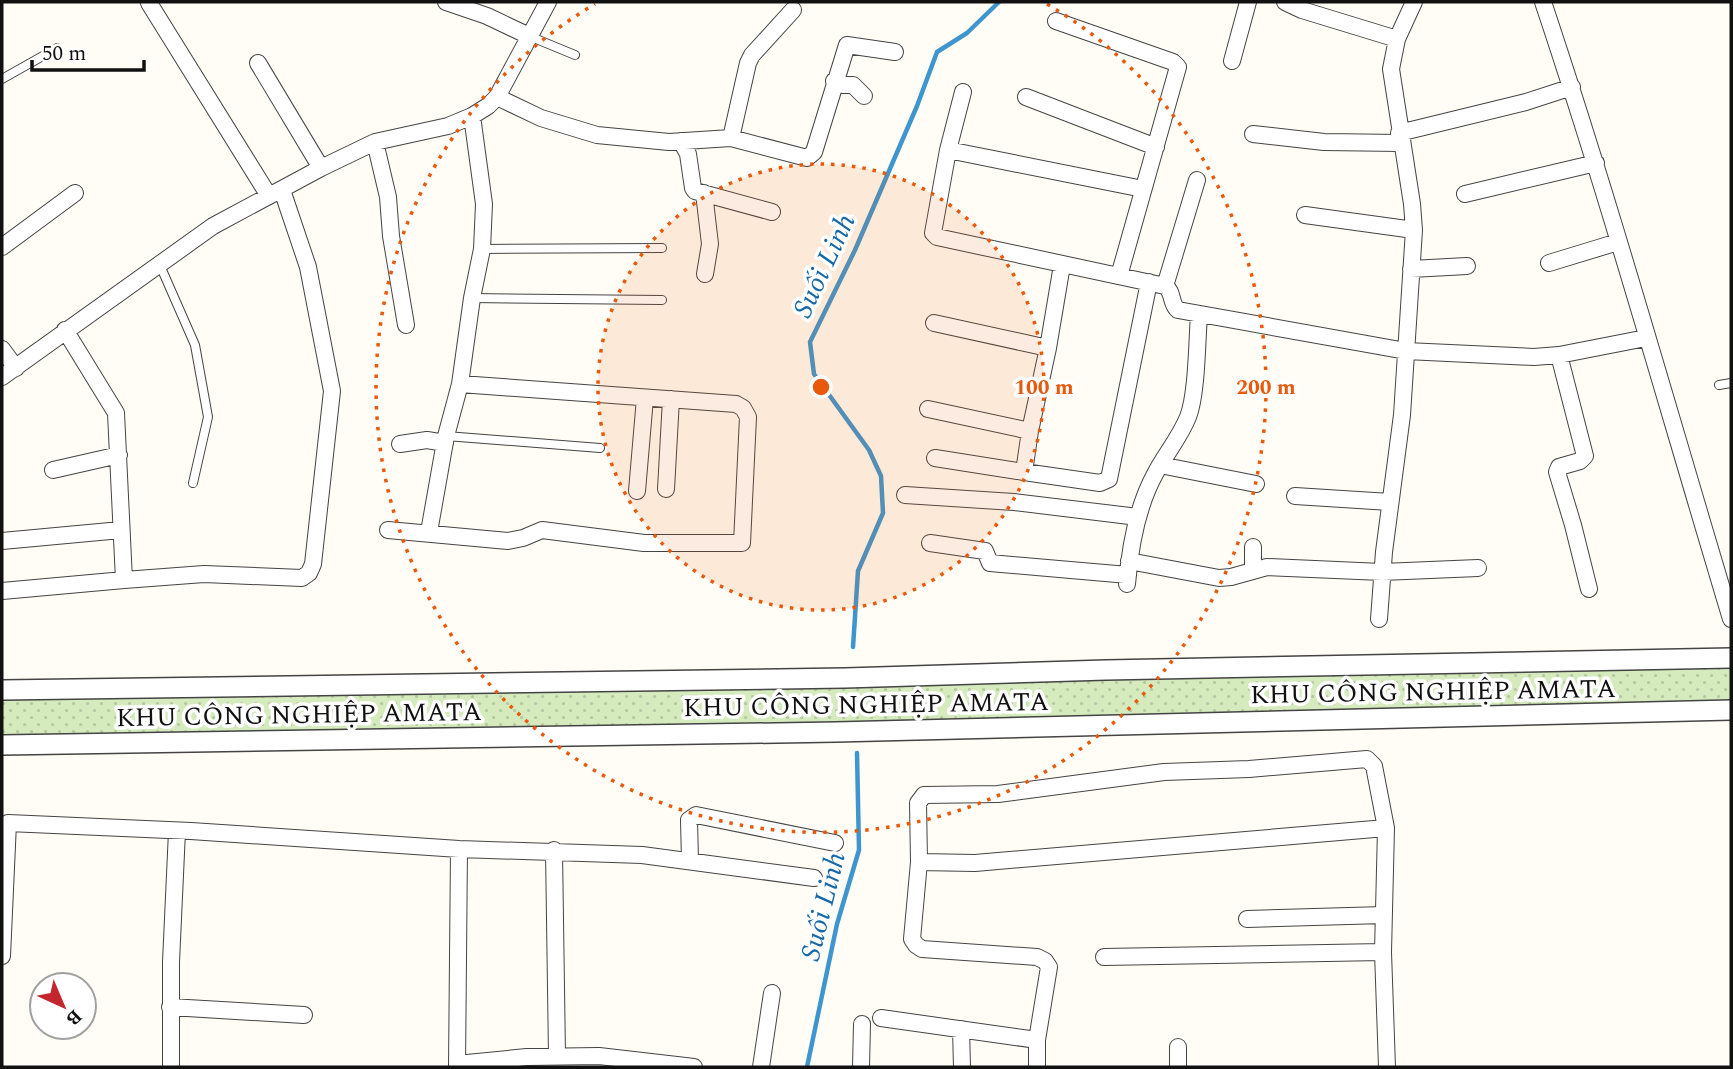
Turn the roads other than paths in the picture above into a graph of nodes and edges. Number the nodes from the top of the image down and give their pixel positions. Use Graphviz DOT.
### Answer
graph roads {
  1 [pos="446,2"];
  2 [pos="548,2"];
  3 [pos="1248,2"];
  4 [pos="1285,2"];
  5 [pos="1414,2"];
  6 [pos="1543,2"];
  7 [pos="149,3"];
  8 [pos="793,10"];
  9 [pos="1056,21"];
  10 [pos="529,36"];
  11 [pos="1397,38"];
  12 [pos="57,48"];
  13 [pos="895,52"];
  14 [pos="575,55"];
  15 [pos="1232,61"];
  16 [pos="258,63"];
  17 [pos="2,79"];
  18 [pos="834,81"];
  19 [pos="1572,87"];
  20 [pos="963,92"];
  21 [pos="864,96"];
  22 [pos="497,97"];
  23 [pos="1026,97"];
  24 [pos="472,117"];
  25 [pos="1252,134"];
  26 [pos="731,138"];
  27 [pos="1400,138"];
  28 [pos="681,141"];
  29 [pos="375,142"];
  30 [pos="1156,147"];
  31 [pos="948,150"];
  32 [pos="1596,163"];
  33 [pos="321,167"];
  34 [pos="1197,180"];
  35 [pos="1143,189"];
  36 [pos="75,193"];
  37 [pos="276,193"];
  38 [pos="704,194"];
  39 [pos="1465,194"];
  40 [pos="772,212"];
  41 [pos="1306,215"];
  42 [pos="1413,230"];
  43 [pos="1618,242"];
  44 [pos="2,247"];
  45 [pos="662,248"];
  46 [pos="482,249"];
  47 [pos="159,263"];
  48 [pos="1549,263"];
  49 [pos="1062,265"];
  50 [pos="1467,266"];
  51 [pos="1411,270"];
  52 [pos="705,274"];
  53 [pos="1119,276"];
  54 [pos="1149,282"];
  55 [pos="1165,286"];
  56 [pos="472,298"];
  57 [pos="662,300"];
  58 [pos="1199,314"];
  59 [pos="934,323"];
  60 [pos="406,325"];
  61 [pos="65,330"];
  62 [pos="1646,338"];
  63 [pos="1048,348"];
  64 [pos="2,349"];
  65 [pos="1406,351"];
  66 [pos="1559,355"];
  67 [pos="16,368"];
  68 [pos="2,377"];
  69 [pos="1731,383"];
  70 [pos="460,384"];
  71 [pos="1719,385"];
  72 [pos="645,398"];
  73 [pos="671,399"];
  74 [pos="928,408"];
  75 [pos="1030,431"];
  76 [pos="446,439"];
  77 [pos="400,444"];
  78 [pos="600,448"];
  79 [pos="119,455"];
  80 [pos="936,458"];
  81 [pos="1160,465"];
  82 [pos="53,470"];
  83 [pos="1024,472"];
  84 [pos="193,483"];
  85 [pos="1256,484"];
  86 [pos="666,489"];
  87 [pos="1351,490"];
  88 [pos="637,491"];
  89 [pos="905,495"];
  90 [pos="1296,496"];
  91 [pos="1390,498"];
  92 [pos="1138,517"];
  93 [pos="121,530"];
  94 [pos="388,530"];
  95 [pos="429,532"];
  96 [pos="2,541"];
  97 [pos="930,543"];
  98 [pos="1253,547"];
  99 [pos="1478,568"];
  100 [pos="1253,570"];
  101 [pos="1382,572"];
  102 [pos="1128,573"];
  103 [pos="124,580"];
  104 [pos="1588,589"];
  105 [pos="2,591"];
  106 [pos="1731,619"];
  107 [pos="1380,620"];
  108 [pos="1731,657"];
  109 [pos="2,690"];
  110 [pos="1731,710"];
  111 [pos="2,745"];
  112 [pos="5,823"];
  113 [pos="1386,828"];
  114 [pos="177,831"];
  115 [pos="835,843"];
  116 [pos="459,849"];
  117 [pos="554,850"];
  118 [pos="690,861"];
  119 [pos="919,862"];
  120 [pos="814,878"];
  121 [pos="1384,915"];
  122 [pos="1247,919"];
  123 [pos="2,938"];
  124 [pos="1383,952"];
  125 [pos="2,956"];
  126 [pos="1104,957"];
  127 [pos="772,993"];
  128 [pos="170,1007"];
  129 [pos="304,1015"];
  130 [pos="881,1018"];
  131 [pos="862,1024"];
  132 [pos="961,1029"];
  133 [pos="1037,1040"];
  134 [pos="1178,1047"];
  135 [pos="557,1056"];
  136 [pos="457,1066"];
  137 [pos="171,1067"];
  138 [pos="694,1067"];
  139 [pos="761,1067"];
  140 [pos="861,1067"];
  141 [pos="961,1067"];
  142 [pos="1037,1067"];
  143 [pos="1178,1067"];
  144 [pos="1387,1067"];
  1 -- 10 [label="street"];
  2 -- 10 [label="street"];
  3 -- 15 [label="street"];
  4 -- 11 [label="street"];
  5 -- 11 [label="street"];
  6 -- 19 [label="street"];
  7 -- 37 [label="street"];
  8 -- 26 [label="street"];
  9 -- 30 [label="street"];
  10 -- 14 [label="lane"];
  10 -- 22 [label="street"];
  11 -- 27 [label="street"];
  12 -- 17 [label="lane"];
  13 -- 18 [label="street"];
  16 -- 33 [label="street"];
  18 -- 21 [label="street"];
  18 -- 26 [label="street"];
  19 -- 27 [label="street"];
  19 -- 32 [label="street"];
  20 -- 31 [label="street"];
  22 -- 24 [label="street"];
  22 -- 28 [label="street"];
  23 -- 30 [label="street"];
  24 -- 29 [label="street"];
  24 -- 46 [label="street"];
  25 -- 27 [label="street"];
  26 -- 28 [label="street"];
  27 -- 42 [label="street"];
  28 -- 38 [label="street"];
  29 -- 33 [label="street"];
  29 -- 60 [label="street"];
  30 -- 35 [label="street"];
  31 -- 35 [label="street"];
  31 -- 49 [label="street"];
  32 -- 39 [label="street"];
  32 -- 43 [label="street"];
  33 -- 37 [label="street"];
  34 -- 55 [label="street"];
  35 -- 53 [label="street"];
  36 -- 44 [label="street"];
  37 -- 47 [label="street"];
  37 -- 103 [label="street"];
  38 -- 40 [label="street"];
  38 -- 52 [label="street"];
  41 -- 42 [label="street"];
  42 -- 51 [label="street"];
  43 -- 48 [label="street"];
  43 -- 62 [label="street"];
  45 -- 46 [label="lane"];
  46 -- 56 [label="street"];
  47 -- 61 [label="street"];
  47 -- 84 [label="lane"];
  49 -- 53 [label="street"];
  49 -- 63 [label="street"];
  50 -- 51 [label="street"];
  51 -- 65 [label="street"];
  53 -- 54 [label="street"];
  54 -- 55 [label="street"];
  54 -- 83 [label="street"];
  55 -- 58 [label="street"];
  56 -- 57 [label="lane"];
  56 -- 70 [label="street"];
  58 -- 65 [label="street"];
  58 -- 81 [label="street"];
  59 -- 63 [label="street"];
  61 -- 67 [label="street"];
  61 -- 79 [label="street"];
  62 -- 66 [label="street"];
  62 -- 106 [label="street"];
  63 -- 75 [label="street"];
  64 -- 67 [label="street"];
  65 -- 66 [label="street"];
  65 -- 91 [label="street"];
  66 -- 104 [label="street"];
  67 -- 68 [label="street"];
  69 -- 71 [label="lane"];
  70 -- 72 [label="street"];
  70 -- 76 [label="street"];
  72 -- 73 [label="street"];
  72 -- 88 [label="street"];
  73 -- 86 [label="street"];
  73 -- 95 [label="street"];
  74 -- 75 [label="street"];
  75 -- 83 [label="street"];
  76 -- 77 [label="street"];
  76 -- 78 [label="lane"];
  76 -- 95 [label="street"];
  79 -- 82 [label="street"];
  79 -- 93 [label="street"];
  80 -- 83 [label="street"];
  81 -- 85 [label="street"];
  81 -- 92 [label="street"];
  87 -- 91 [label="street"];
  89 -- 92 [label="street"];
  90 -- 91 [label="street"];
  91 -- 101 [label="street"];
  92 -- 102 [label="street"];
  93 -- 96 [label="street"];
  93 -- 103 [label="street"];
  94 -- 95 [label="street"];
  97 -- 102 [label="street"];
  98 -- 100 [label="street"];
  99 -- 101 [label="street"];
  100 -- 101 [label="street"];
  100 -- 102 [label="street"];
  101 -- 107 [label="street"];
  103 -- 105 [label="street"];
  108 -- 109 [label="street, KHU CÔNG NGHIỆP AMATA"];
  110 -- 111 [label="street, KHU CÔNG NGHIỆP AMATA"];
  112 -- 114 [label="street"];
  112 -- 123 [label="street"];
  113 -- 119 [label="street"];
  113 -- 119 [label="street"];
  113 -- 121 [label="street"];
  114 -- 116 [label="street"];
  114 -- 128 [label="street"];
  115 -- 118 [label="street"];
  116 -- 117 [label="street"];
  116 -- 136 [label="street"];
  117 -- 118 [label="street"];
  117 -- 135 [label="street"];
  118 -- 120 [label="street"];
  119 -- 133 [label="street"];
  121 -- 122 [label="street"];
  121 -- 124 [label="street"];
  123 -- 125 [label="street"];
  124 -- 126 [label="street"];
  124 -- 144 [label="street"];
  127 -- 139 [label="street"];
  128 -- 129 [label="street"];
  128 -- 137 [label="street"];
  130 -- 132 [label="street"];
  131 -- 140 [label="street"];
  132 -- 133 [label="street"];
  132 -- 141 [label="street"];
  133 -- 142 [label="street"];
  134 -- 143 [label="street"];
  135 -- 136 [label="street"];
  135 -- 138 [label="street"];
}
